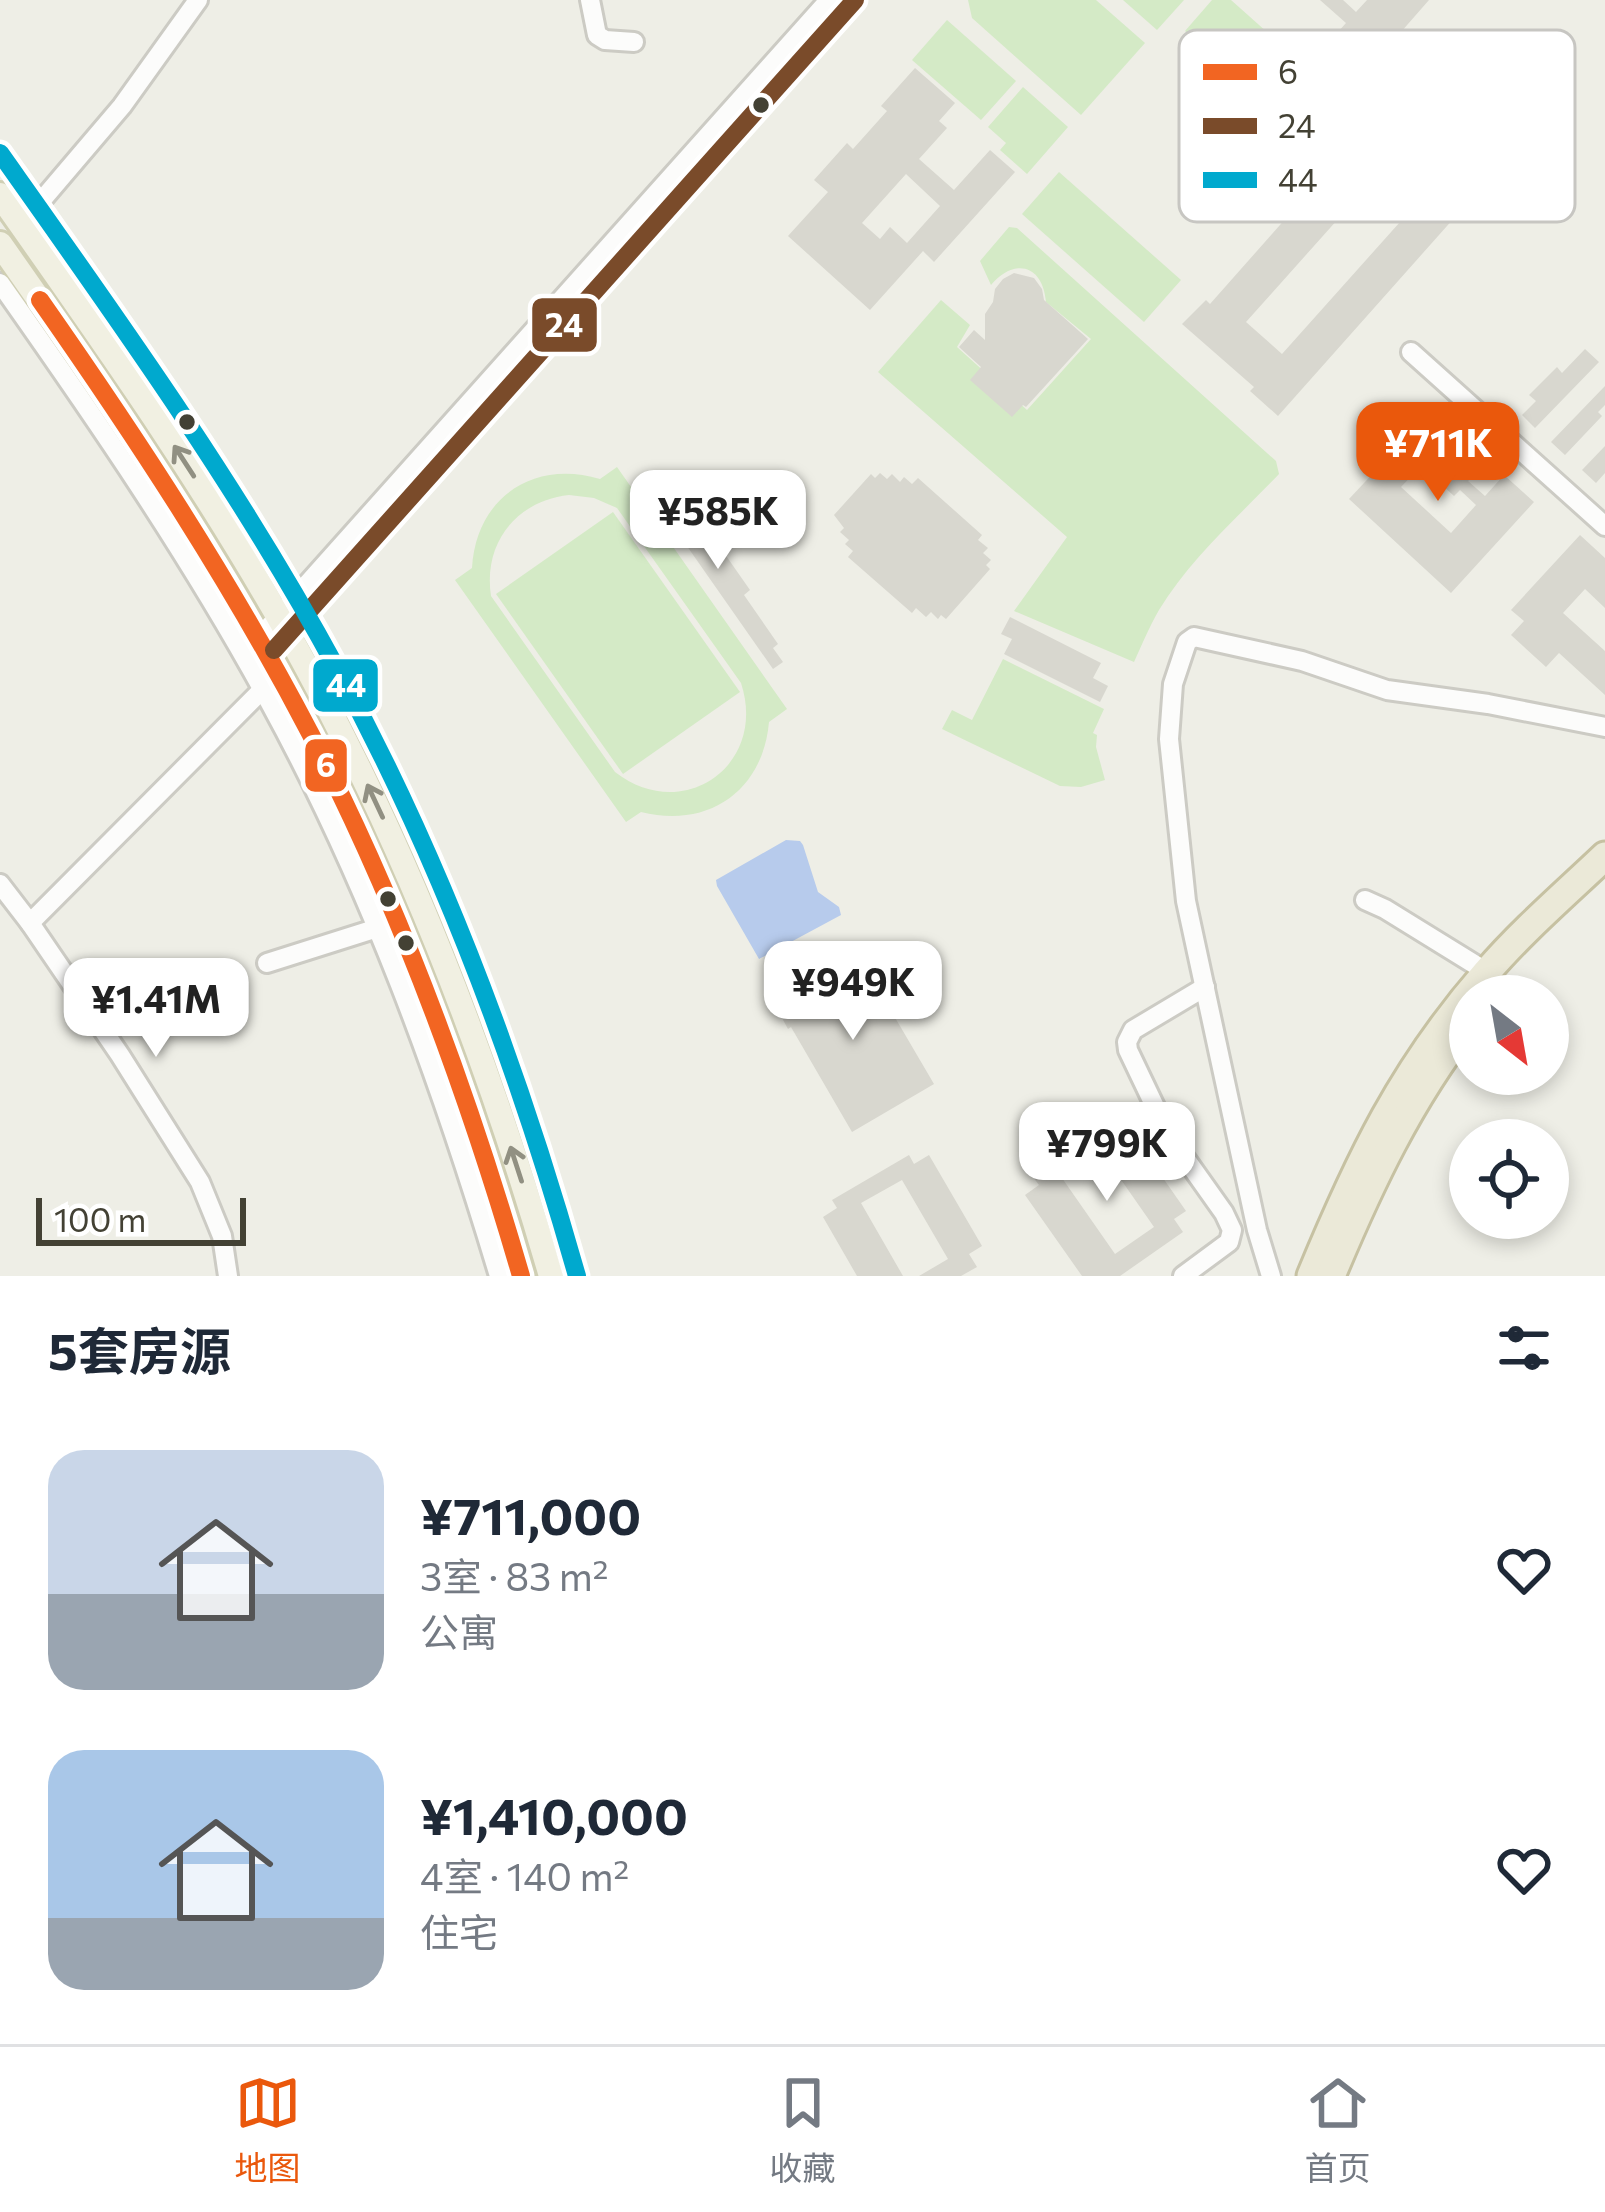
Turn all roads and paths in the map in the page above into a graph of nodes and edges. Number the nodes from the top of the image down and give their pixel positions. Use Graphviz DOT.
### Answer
graph roads {
  1 [pos="198,0"];
  2 [pos="590,0"];
  3 [pos="830,0"];
  4 [pos="855,0"];
  5 [pos="634,42"];
  6 [pos="0,153"];
  7 [pos="0,195"];
  8 [pos="29,215"];
  9 [pos="0,244"];
  10 [pos="0,283"];
  11 [pos="1411,352"];
  12 [pos="1605,526"];
  13 [pos="301,606"];
  14 [pos="283,626"];
  15 [pos="267,665"];
  16 [pos="1605,727"];
  17 [pos="1605,856"];
  18 [pos="1605,881"];
  19 [pos="0,884"];
  20 [pos="1366,901"];
  21 [pos="30,923"];
  22 [pos="388,925"];
  23 [pos="267,963"];
  24 [pos="1477,975"];
  25 [pos="1497,975"];
  26 [pos="1501,975"];
  27 [pos="1205,987"];
  28 [pos="1449,1018"];
  29 [pos="1449,1049"];
  30 [pos="228,1276"];
  31 [pos="500,1276"];
  32 [pos="521,1276"];
  33 [pos="550,1276"];
  34 [pos="577,1276"];
  35 [pos="1183,1276"];
  36 [pos="1270,1276"];
  37 [pos="1311,1276"];
  38 [pos="1331,1276"];
  1 -- 8 [label="street"];
  2 -- 5 [label="street"];
  3 -- 13 [label="street"];
  4 -- 13 [label="street"];
  6 -- 8 [label="street"];
  7 -- 8 [label="main road"];
  8 -- 13 [label="street"];
  14 -- 8 [label="main road, one-way"];
  9 -- 15 [label="main road"];
  10 -- 15 [label="street"];
  11 -- 12 [label="street"];
  13 -- 14 [label="street"];
  13 -- 34 [label="street"];
  14 -- 15 [label="street"];
  33 -- 14 [label="main road, one-way"];
  15 -- 21 [label="street"];
  15 -- 22 [label="main road"];
  16 -- 27 [label="street"];
  17 -- 25 [label="highway"];
  18 -- 26 [label="highway"];
  19 -- 21 [label="street"];
  20 -- 24 [label="street"];
  21 -- 30 [label="street"];
  22 -- 23 [label="street"];
  22 -- 31 [label="street"];
  22 -- 32 [label="main road"];
  27 -- 35 [label="street"];
  27 -- 36 [label="street"];
  28 -- 37 [label="highway"];
  29 -- 38 [label="highway"];
}
